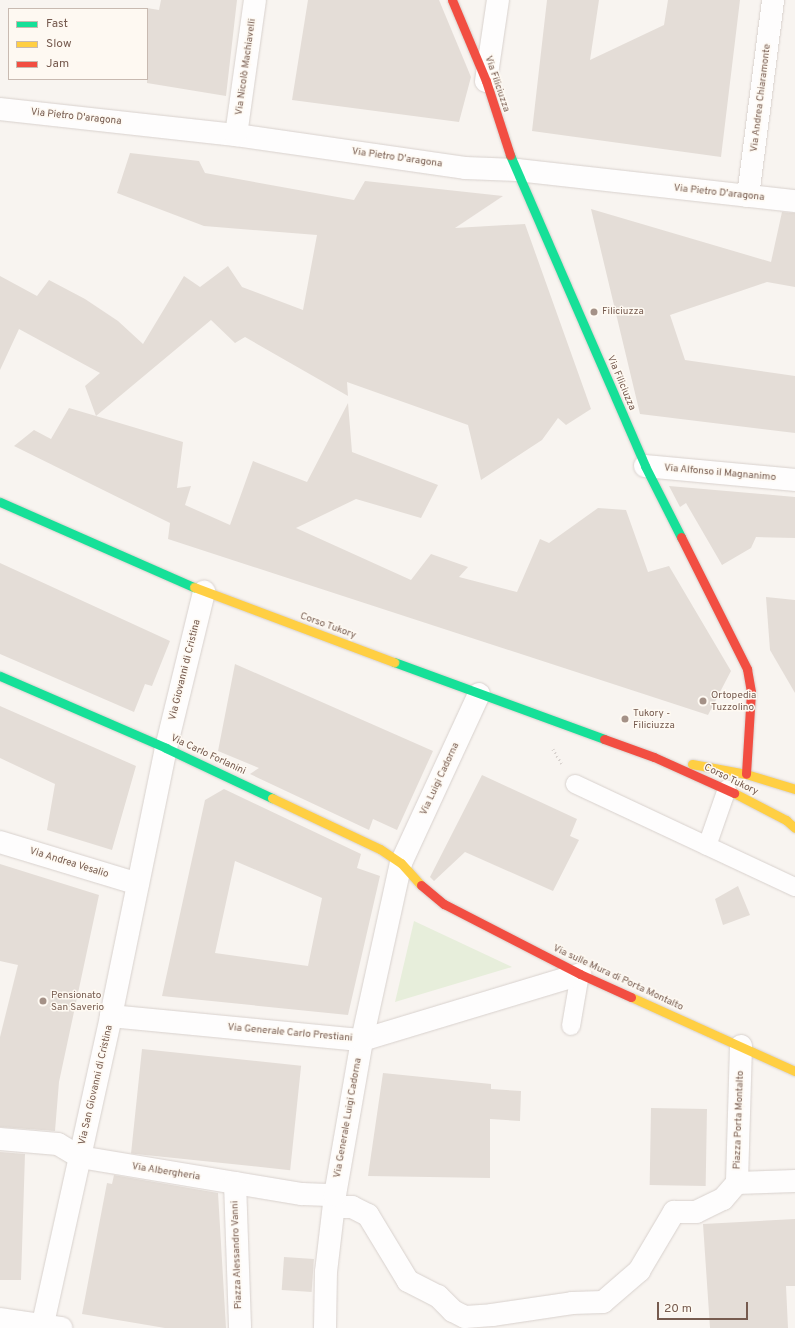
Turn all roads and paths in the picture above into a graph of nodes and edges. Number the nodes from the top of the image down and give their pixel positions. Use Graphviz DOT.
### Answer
graph roads {
  1 [pos="255,0"];
  2 [pos="452,0"];
  3 [pos="498,0"];
  4 [pos="773,0"];
  5 [pos="486,81"];
  6 [pos="0,109"];
  7 [pos="236,135"];
  8 [pos="517,170"];
  9 [pos="748,196"];
  10 [pos="795,201"];
  11 [pos="645,466"];
  12 [pos="795,480"];
  13 [pos="0,502"];
  14 [pos="204,592"];
  15 [pos="0,676"];
  16 [pos="479,694"];
  17 [pos="166,748"];
  18 [pos="654,757"];
  19 [pos="746,774"];
  20 [pos="575,784"];
  21 [pos="727,789"];
  22 [pos="795,789"];
  23 [pos="795,828"];
  24 [pos="0,842"];
  25 [pos="707,846"];
  26 [pos="401,863"];
  27 [pos="138,884"];
  28 [pos="795,887"];
  29 [pos="580,974"];
  30 [pos="111,1016"];
  31 [pos="571,1026"];
  32 [pos="362,1040"];
  33 [pos="741,1046"];
  34 [pos="795,1071"];
  35 [pos="0,1139"];
  36 [pos="80,1157"];
  37 [pos="795,1182"];
  38 [pos="235,1183"];
  39 [pos="737,1183"];
  40 [pos="334,1201"];
  41 [pos="0,1318"];
  42 [pos="49,1327"];
  43 [pos="240,1328"];
  44 [pos="325,1328"];
  1 -- 7 [label="street, Via Nicolò Machiavelli"];
  2 -- 5 [label="street, Via Filiciuzza"];
  3 -- 5 [label="street"];
  4 -- 9 [label="street, Via Andrea Chiaramonte"];
  5 -- 8 [label="street, Via Filiciuzza"];
  6 -- 7 [label="street, Via Pietro D'aragona"];
  7 -- 8 [label="street, Via Pietro D'aragona"];
  8 -- 9 [label="street, Via Pietro D'aragona"];
  8 -- 11 [label="street, Via Filiciuzza"];
  9 -- 10 [label="street, Via Pietro D'aragona"];
  11 -- 12 [label="street, Via Alfonso il Magnanimo"];
  11 -- 19 [label="street, Via Filiciuzza"];
  13 -- 14 [label="street, Corso Tukory"];
  14 -- 16 [label="street, Corso Tukory"];
  14 -- 17 [label="street, Via Giovanni di Cristina"];
  15 -- 17 [label="street, Via Carlo Forlanini"];
  16 -- 18 [label="street, Corso Tukory"];
  16 -- 26 [label="street, Via Luigi Cadorna"];
  17 -- 26 [label="street, Via Carlo Forlanini"];
  17 -- 27 [label="street, Via San Giovanni di Cristina"];
  18 -- 19 [label="street, Corso Tukory"];
  18 -- 21 [label="street, Corso Tukory"];
  19 -- 22 [label="street, Corso Tukory"];
  20 -- 25 [label="lane"];
  21 -- 23 [label="street, Corso Tukory"];
  21 -- 25 [label="lane"];
  24 -- 27 [label="street, Via Andrea Vesalio"];
  25 -- 28 [label="lane"];
  26 -- 29 [label="street, Via sulle Mura di Porta Montalto"];
  26 -- 32 [label="street, Via Generale Luigi Cadorna"];
  27 -- 30 [label="street, Via San Giovanni di Cristina"];
  29 -- 31 [label="lane"];
  29 -- 32 [label="street, Via Generale Carlo Prestiani"];
  29 -- 33 [label="street, Via sulle Mura di Porta Montalto"];
  30 -- 32 [label="street, Via Generale Carlo Prestiani"];
  30 -- 36 [label="street, Via San Giovanni di Cristina"];
  32 -- 40 [label="street, Via Generale Luigi Cadorna"];
  33 -- 34 [label="street, Via sulle Mura di Porta Montalto"];
  33 -- 39 [label="street, Piazza Porta Montalto"];
  35 -- 36 [label="street, Via Albergheria"];
  36 -- 38 [label="street, Via Albergheria"];
  36 -- 42 [label="street, Via San Giovanni di Cristina"];
  37 -- 39 [label="street, Piazza Porta Montalto"];
  38 -- 40 [label="street, Via Albergheria"];
  38 -- 43 [label="street, Piazza Alessandro Vanni"];
  39 -- 40 [label="street, Via Albergheria"];
  40 -- 44 [label="street, Via Generale Luigi Cadorna"];
  41 -- 42 [label="street"];
}
